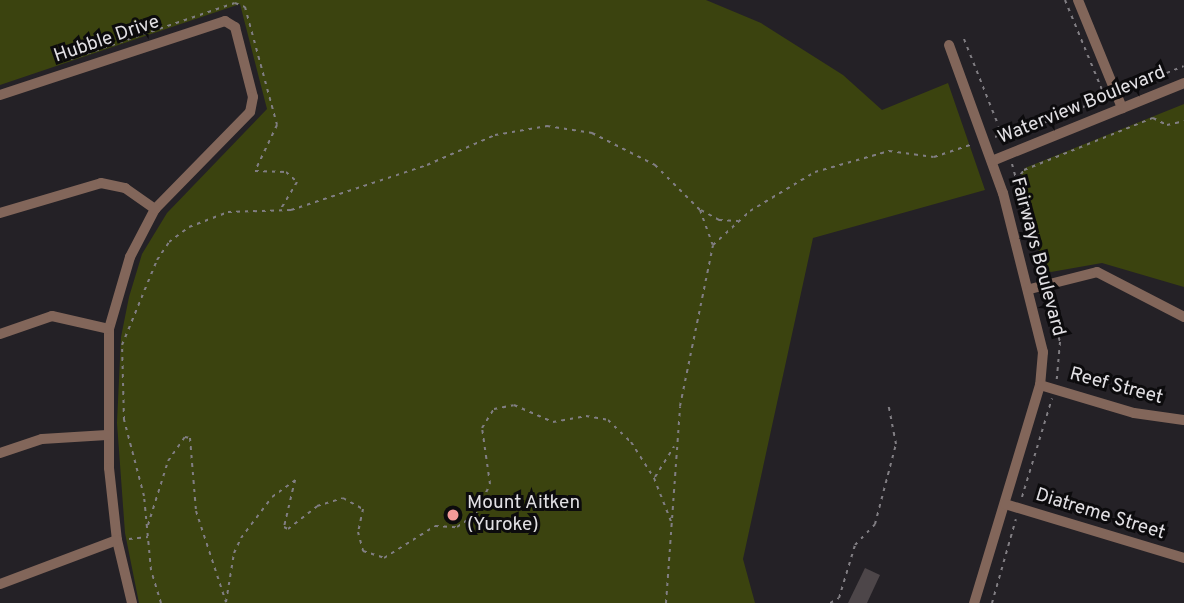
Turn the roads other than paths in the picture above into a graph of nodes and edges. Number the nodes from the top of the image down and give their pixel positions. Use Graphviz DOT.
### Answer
graph roads {
  1 [pos="1078,0"];
  2 [pos="949,45"];
  3 [pos="1184,83"];
  4 [pos="0,95"];
  5 [pos="1122,108"];
  6 [pos="992,160"];
  7 [pos="155,209"];
  8 [pos="0,213"];
  9 [pos="1030,289"];
  10 [pos="1184,317"];
  11 [pos="109,329"];
  12 [pos="0,334"];
  13 [pos="1040,385"];
  14 [pos="1184,420"];
  15 [pos="107,435"];
  16 [pos="0,453"];
  17 [pos="1005,504"];
  18 [pos="117,540"];
  19 [pos="1184,558"];
  20 [pos="0,584"];
  21 [pos="132,603"];
  22 [pos="974,603"];
  1 -- 5 [label="street"];
  2 -- 6 [label="street, Fairways Boulevard"];
  3 -- 5 [label="street, Waterview Boulevard"];
  4 -- 7 [label="street, Hubble Drive"];
  5 -- 6 [label="street, Waterview Boulevard"];
  6 -- 9 [label="street, Fairways Boulevard"];
  7 -- 8 [label="street"];
  7 -- 11 [label="street"];
  9 -- 10 [label="street"];
  9 -- 13 [label="street, Fairways Boulevard"];
  11 -- 12 [label="street"];
  11 -- 15 [label="street"];
  13 -- 14 [label="street, Reef Street"];
  13 -- 17 [label="street, Fairways Boulevard"];
  15 -- 16 [label="street"];
  15 -- 18 [label="street"];
  17 -- 19 [label="street, Diatreme Street"];
  17 -- 22 [label="street, Fairways Boulevard"];
  18 -- 20 [label="street"];
  18 -- 21 [label="street"];
}
